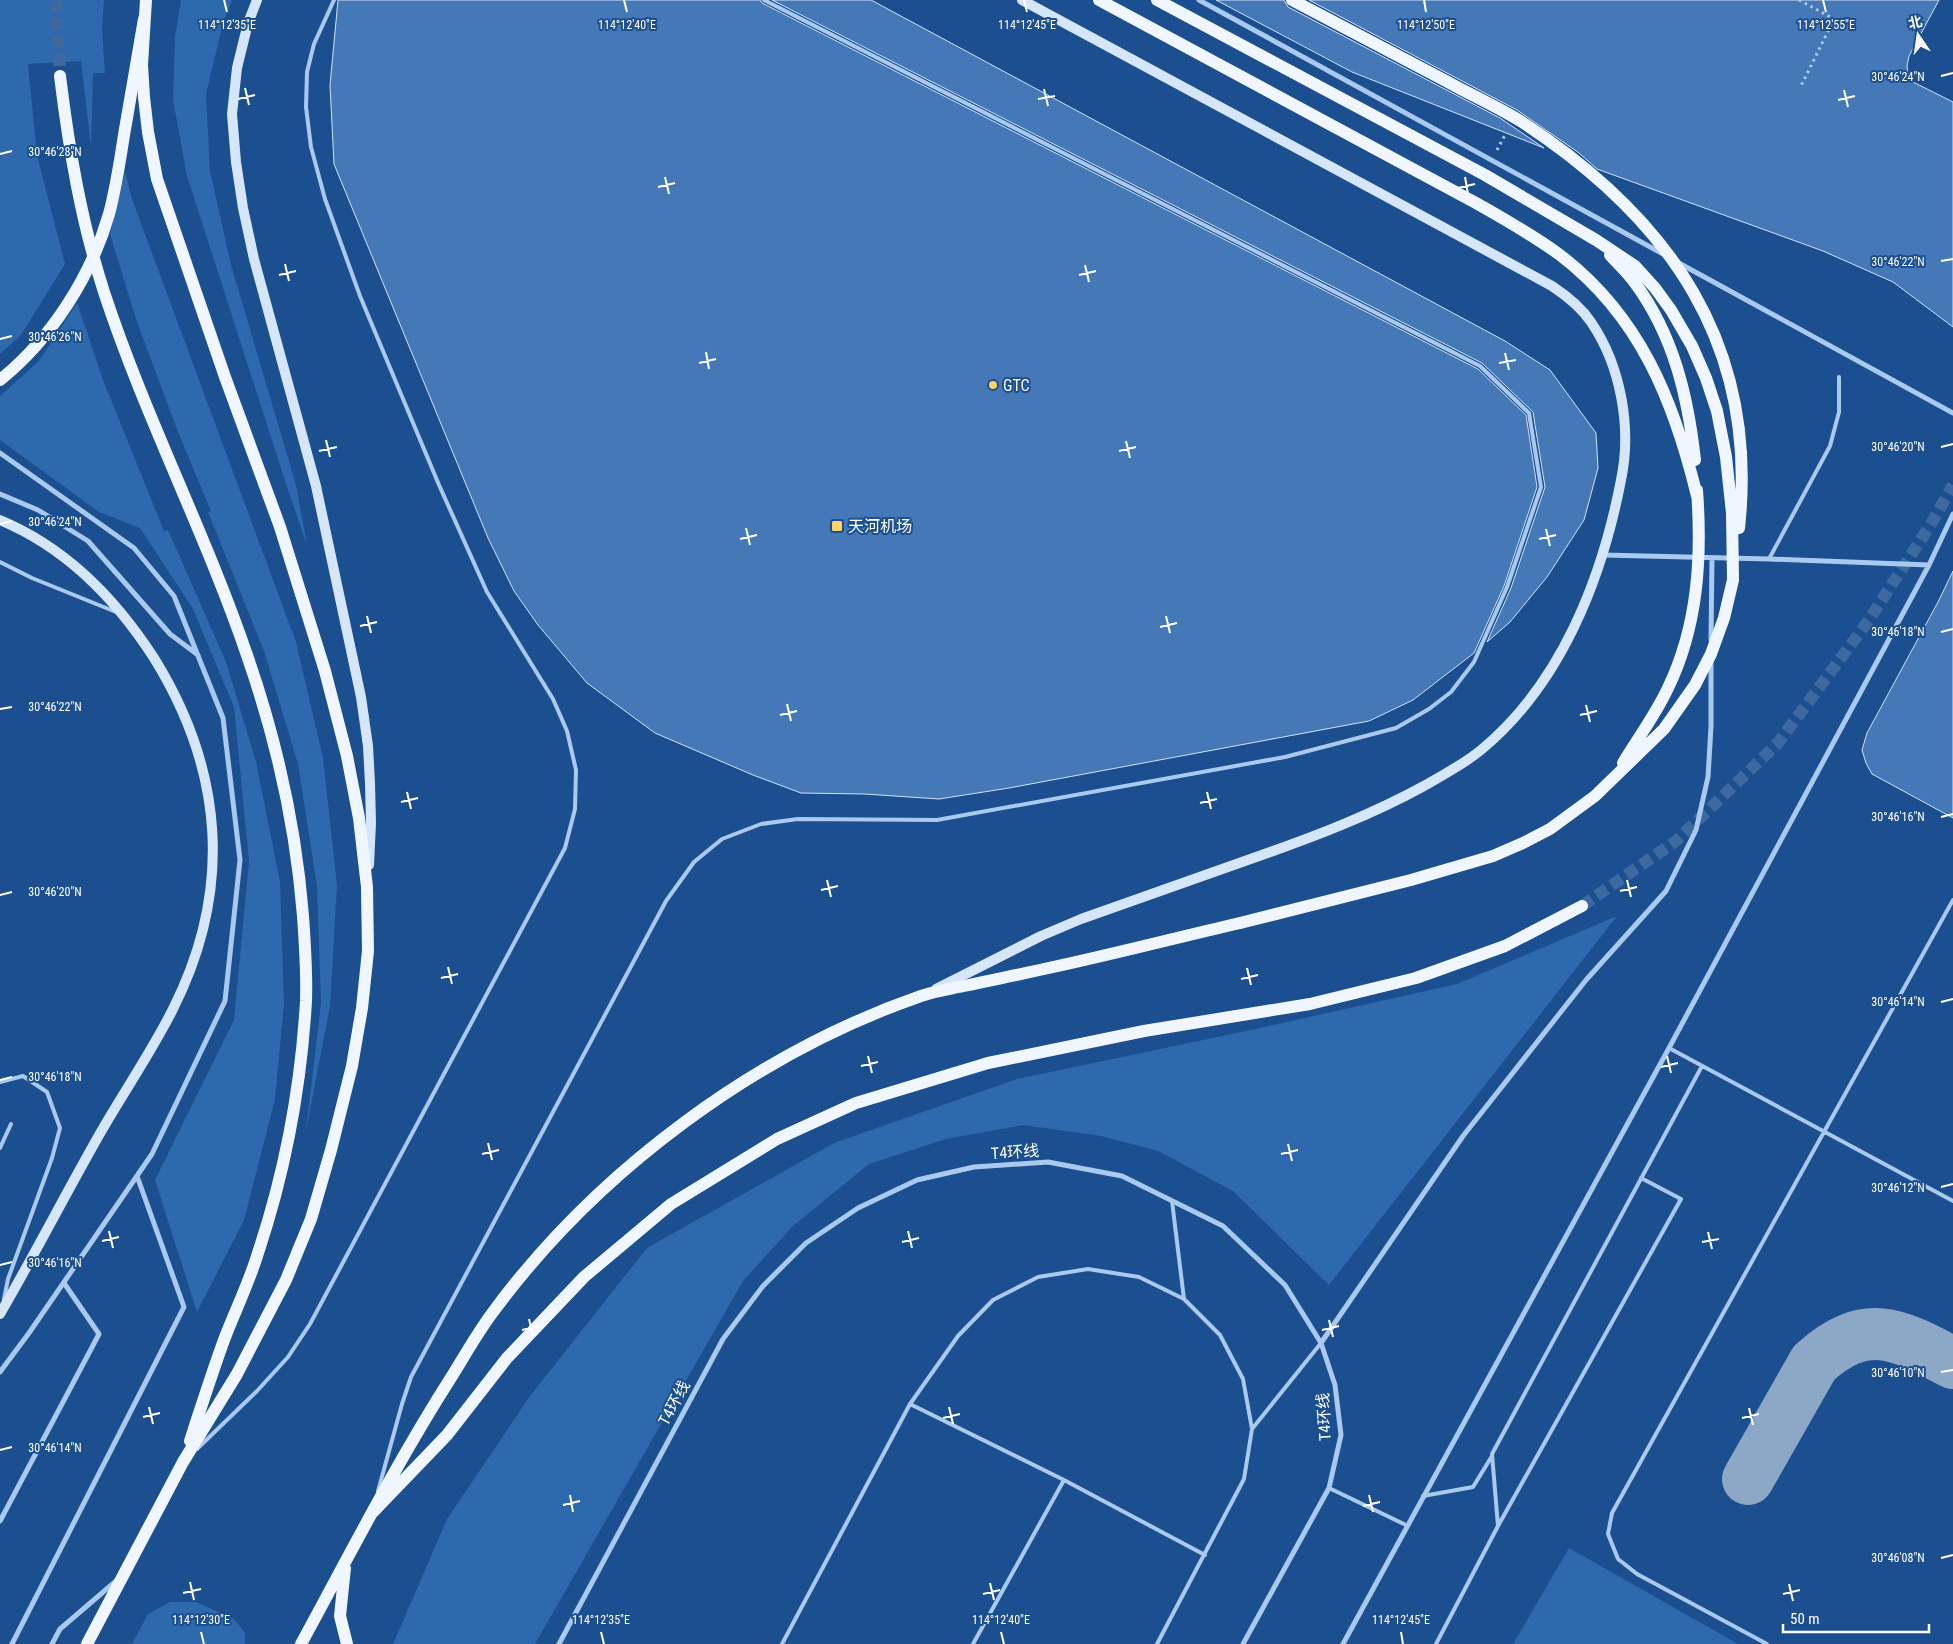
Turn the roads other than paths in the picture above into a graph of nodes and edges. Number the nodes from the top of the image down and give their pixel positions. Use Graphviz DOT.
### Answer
graph roads {
  1 [pos="146,0"];
  2 [pos="258,0"];
  3 [pos="334,0"];
  4 [pos="764,0"];
  5 [pos="1022,0"];
  6 [pos="1099,0"];
  7 [pos="1156,0"];
  8 [pos="1199,0"];
  9 [pos="1292,0"];
  10 [pos="144,19"];
  11 [pos="60,76"];
  12 [pos="1596,240"];
  13 [pos="1839,377"];
  14 [pos="0,380"];
  15 [pos="1953,413"];
  16 [pos="0,453"];
  17 [pos="0,494"];
  18 [pos="1698,496"];
  19 [pos="1953,514"];
  20 [pos="0,520"];
  21 [pos="1602,555"];
  22 [pos="1712,558"];
  23 [pos="1769,558"];
  24 [pos="0,562"];
  25 [pos="1929,565"];
  26 [pos="1733,580"];
  27 [pos="122,615"];
  28 [pos="198,656"];
  29 [pos="1614,778"];
  30 [pos="367,887"];
  31 [pos="1953,900"];
  32 [pos="1582,906"];
  33 [pos="924,995"];
  34 [pos="1668,1048"];
  35 [pos="1702,1066"];
  36 [pos="0,1082"];
  37 [pos="11,1124"];
  38 [pos="1825,1131"];
  39 [pos="0,1148"];
  40 [pos="137,1176"];
  41 [pos="1641,1178"];
  42 [pos="1172,1201"];
  43 [pos="1953,1202"];
  44 [pos="64,1283"];
  45 [pos="1184,1299"];
  46 [pos="1,1313"];
  47 [pos="1321,1343"];
  48 [pos="0,1372"];
  49 [pos="910,1404"];
  50 [pos="1252,1429"];
  51 [pos="1492,1454"];
  52 [pos="183,1462"];
  53 [pos="1064,1480"];
  54 [pos="1329,1488"];
  55 [pos="1423,1496"];
  56 [pos="372,1513"];
  57 [pos="0,1521"];
  58 [pos="1406,1525"];
  59 [pos="1498,1526"];
  60 [pos="1205,1554"];
  61 [pos="346,1561"];
  62 [pos="124,1574"];
  63 [pos="12,1644"];
  64 [pos="52,1644"];
  65 [pos="87,1644"];
  66 [pos="301,1644"];
  67 [pos="347,1644"];
  68 [pos="559,1644"];
  69 [pos="782,1644"];
  70 [pos="973,1644"];
  71 [pos="1157,1644"];
  72 [pos="1243,1644"];
  73 [pos="1343,1644"];
  74 [pos="1436,1644"];
  75 [pos="1767,1644"];
  1 -- 10 [label="main road"];
  2 -- 30 [label="main road"];
  3 -- 52 [label="lane"];
  4 -- 56 [label="lane"];
  5 -- 21 [label="main road"];
  6 -- 18 [label="main road, bridge"];
  7 -- 12 [label="main road, bridge"];
  8 -- 15 [label="street"];
  9 -- 26 [label="main road, bridge"];
  10 -- 14 [label="main road, bridge"];
  10 -- 30 [label="main road, bridge"];
  11 -- 52 [label="main road"];
  12 -- 18 [label="main road, bridge"];
  12 -- 26 [label="main road, bridge"];
  13 -- 23 [label="lane"];
  16 -- 28 [label="street"];
  17 -- 28 [label="street"];
  18 -- 29 [label="main road, bridge"];
  19 -- 25 [label="street"];
  20 -- 27 [label="main road"];
  21 -- 22 [label="street"];
  21 -- 33 [label="main road"];
  22 -- 23 [label="street"];
  22 -- 47 [label="street"];
  23 -- 25 [label="street"];
  24 -- 27 [label="lane"];
  25 -- 34 [label="street"];
  26 -- 29 [label="main road, bridge"];
  27 -- 46 [label="main road"];
  28 -- 40 [label="street"];
  29 -- 33 [label="main road, bridge"];
  30 -- 52 [label="main road"];
  31 -- 38 [label="lane"];
  32 -- 56 [label="main road"];
  33 -- 56 [label="main road"];
  34 -- 35 [label="lane"];
  34 -- 55 [label="street"];
  35 -- 38 [label="lane"];
  35 -- 41 [label="lane"];
  36 -- 46 [label="lane"];
  37 -- 39 [label="lane"];
  38 -- 43 [label="lane"];
  38 -- 75 [label="lane"];
  40 -- 44 [label="street"];
  40 -- 63 [label="street"];
  41 -- 51 [label="lane"];
  41 -- 59 [label="lane"];
  42 -- 45 [label="lane"];
  42 -- 47 [label="street, T4环线"];
  42 -- 68 [label="street, T4环线"];
  44 -- 48 [label="street"];
  44 -- 57 [label="street"];
  45 -- 49 [label="lane"];
  45 -- 50 [label="lane"];
  47 -- 50 [label="lane"];
  47 -- 54 [label="street, T4环线"];
  49 -- 53 [label="lane"];
  49 -- 69 [label="lane"];
  50 -- 60 [label="lane"];
  51 -- 55 [label="lane"];
  51 -- 59 [label="lane"];
  52 -- 62 [label="main road"];
  53 -- 60 [label="lane"];
  53 -- 70 [label="lane"];
  54 -- 58 [label="lane"];
  54 -- 72 [label="street, T4环线"];
  55 -- 58 [label="street"];
  56 -- 61 [label="main road"];
  58 -- 73 [label="street"];
  59 -- 74 [label="lane"];
  60 -- 71 [label="lane"];
  61 -- 66 [label="main road"];
  61 -- 67 [label="main road"];
  62 -- 64 [label="street"];
  62 -- 65 [label="main road"];
}
